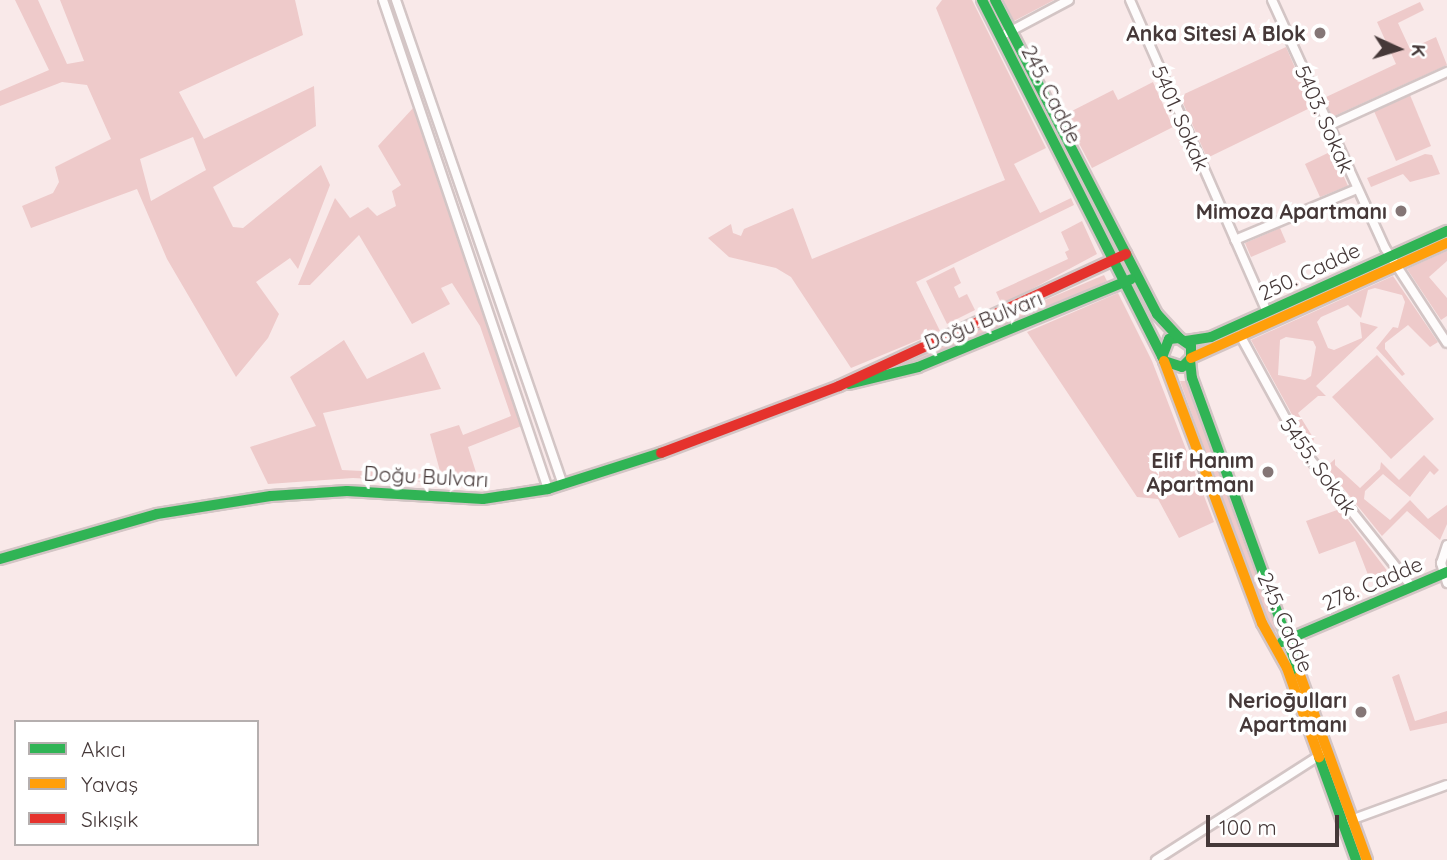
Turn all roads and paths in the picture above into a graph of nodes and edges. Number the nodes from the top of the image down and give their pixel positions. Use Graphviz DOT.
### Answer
graph roads {
  1 [pos="383,0"];
  2 [pos="396,0"];
  3 [pos="982,0"];
  4 [pos="995,0"];
  5 [pos="1069,0"];
  6 [pos="1130,0"];
  7 [pos="1272,0"];
  8 [pos="1006,33"];
  9 [pos="1447,72"];
  10 [pos="1328,126"];
  11 [pos="1357,189"];
  12 [pos="1447,231"];
  13 [pos="1235,240"];
  14 [pos="1447,243"];
  15 [pos="1126,254"];
  16 [pos="1115,260"];
  17 [pos="1392,261"];
  18 [pos="1137,276"];
  19 [pos="1126,282"];
  20 [pos="1267,312"];
  21 [pos="1240,335"];
  22 [pos="1183,339"];
  23 [pos="1447,344"];
  24 [pos="1163,359"];
  25 [pos="1191,359"];
  26 [pos="839,386"];
  27 [pos="563,485"];
  28 [pos="548,489"];
  29 [pos="1447,545"];
  30 [pos="0,559"];
  31 [pos="1446,576"];
  32 [pos="1412,587"];
  33 [pos="1289,639"];
  34 [pos="1273,646"];
  35 [pos="1323,752"];
  36 [pos="1447,785"];
  37 [pos="1348,821"];
  38 [pos="1156,860"];
  39 [pos="1356,860"];
  40 [pos="1367,860"];
  1 -- 28 [label="street"];
  2 -- 27 [label="street"];
  3 -- 8 [label="street, 245. Cadde"];
  4 -- 8 [label="street, 245. Cadde"];
  5 -- 8 [label="street"];
  6 -- 13 [label="street, 5401. Sokak"];
  7 -- 10 [label="street, 5403. Sokak"];
  8 -- 15 [label="street, 245. Cadde"];
  8 -- 16 [label="street, 245. Cadde"];
  9 -- 10 [label="street"];
  10 -- 11 [label="street, 5403. Sokak"];
  11 -- 13 [label="street"];
  11 -- 17 [label="street, 5403. Sokak"];
  12 -- 17 [label="street, 250. Cadde"];
  13 -- 20 [label="street, 5401. Sokak"];
  14 -- 17 [label="street, 250. Cadde"];
  15 -- 16 [label="street, Doğu Bulvarı"];
  15 -- 18 [label="street, 245. Cadde"];
  16 -- 19 [label="street, 245. Cadde"];
  16 -- 26 [label="street, Doğu Bulvarı"];
  17 -- 20 [label="street, 250. Cadde"];
  17 -- 21 [label="street, 250. Cadde"];
  17 -- 23 [label="street, 5403. Sokak"];
  18 -- 19 [label="street, Doğu Bulvarı"];
  18 -- 22 [label="street, 245. Cadde"];
  19 -- 24 [label="street, 245. Cadde"];
  19 -- 26 [label="street, Doğu Bulvarı"];
  20 -- 22 [label="street, 250. Cadde"];
  21 -- 25 [label="street, 250. Cadde"];
  21 -- 32 [label="street, 5455. Sokak"];
  22 -- 24 [label="street"];
  22 -- 25 [label="street, 245. Cadde"];
  24 -- 25 [label="street"];
  24 -- 34 [label="street, 245. Cadde"];
  25 -- 33 [label="street, 245. Cadde"];
  26 -- 27 [label="street, Doğu Bulvarı"];
  27 -- 28 [label="street, Doğu Bulvarı"];
  28 -- 30 [label="street, Doğu Bulvarı"];
  29 -- 31 [label="street"];
  31 -- 32 [label="street, 278. Cadde"];
  32 -- 33 [label="street, 278. Cadde"];
  33 -- 34 [label="street, 278. Cadde"];
  33 -- 35 [label="street, 245. Cadde"];
  34 -- 35 [label="street, 245. Cadde"];
  35 -- 37 [label="street, 245. Cadde"];
  35 -- 38 [label="street"];
  36 -- 37 [label="street"];
  37 -- 39 [label="street, 245. Cadde"];
  37 -- 40 [label="street, 245. Cadde"];
}
